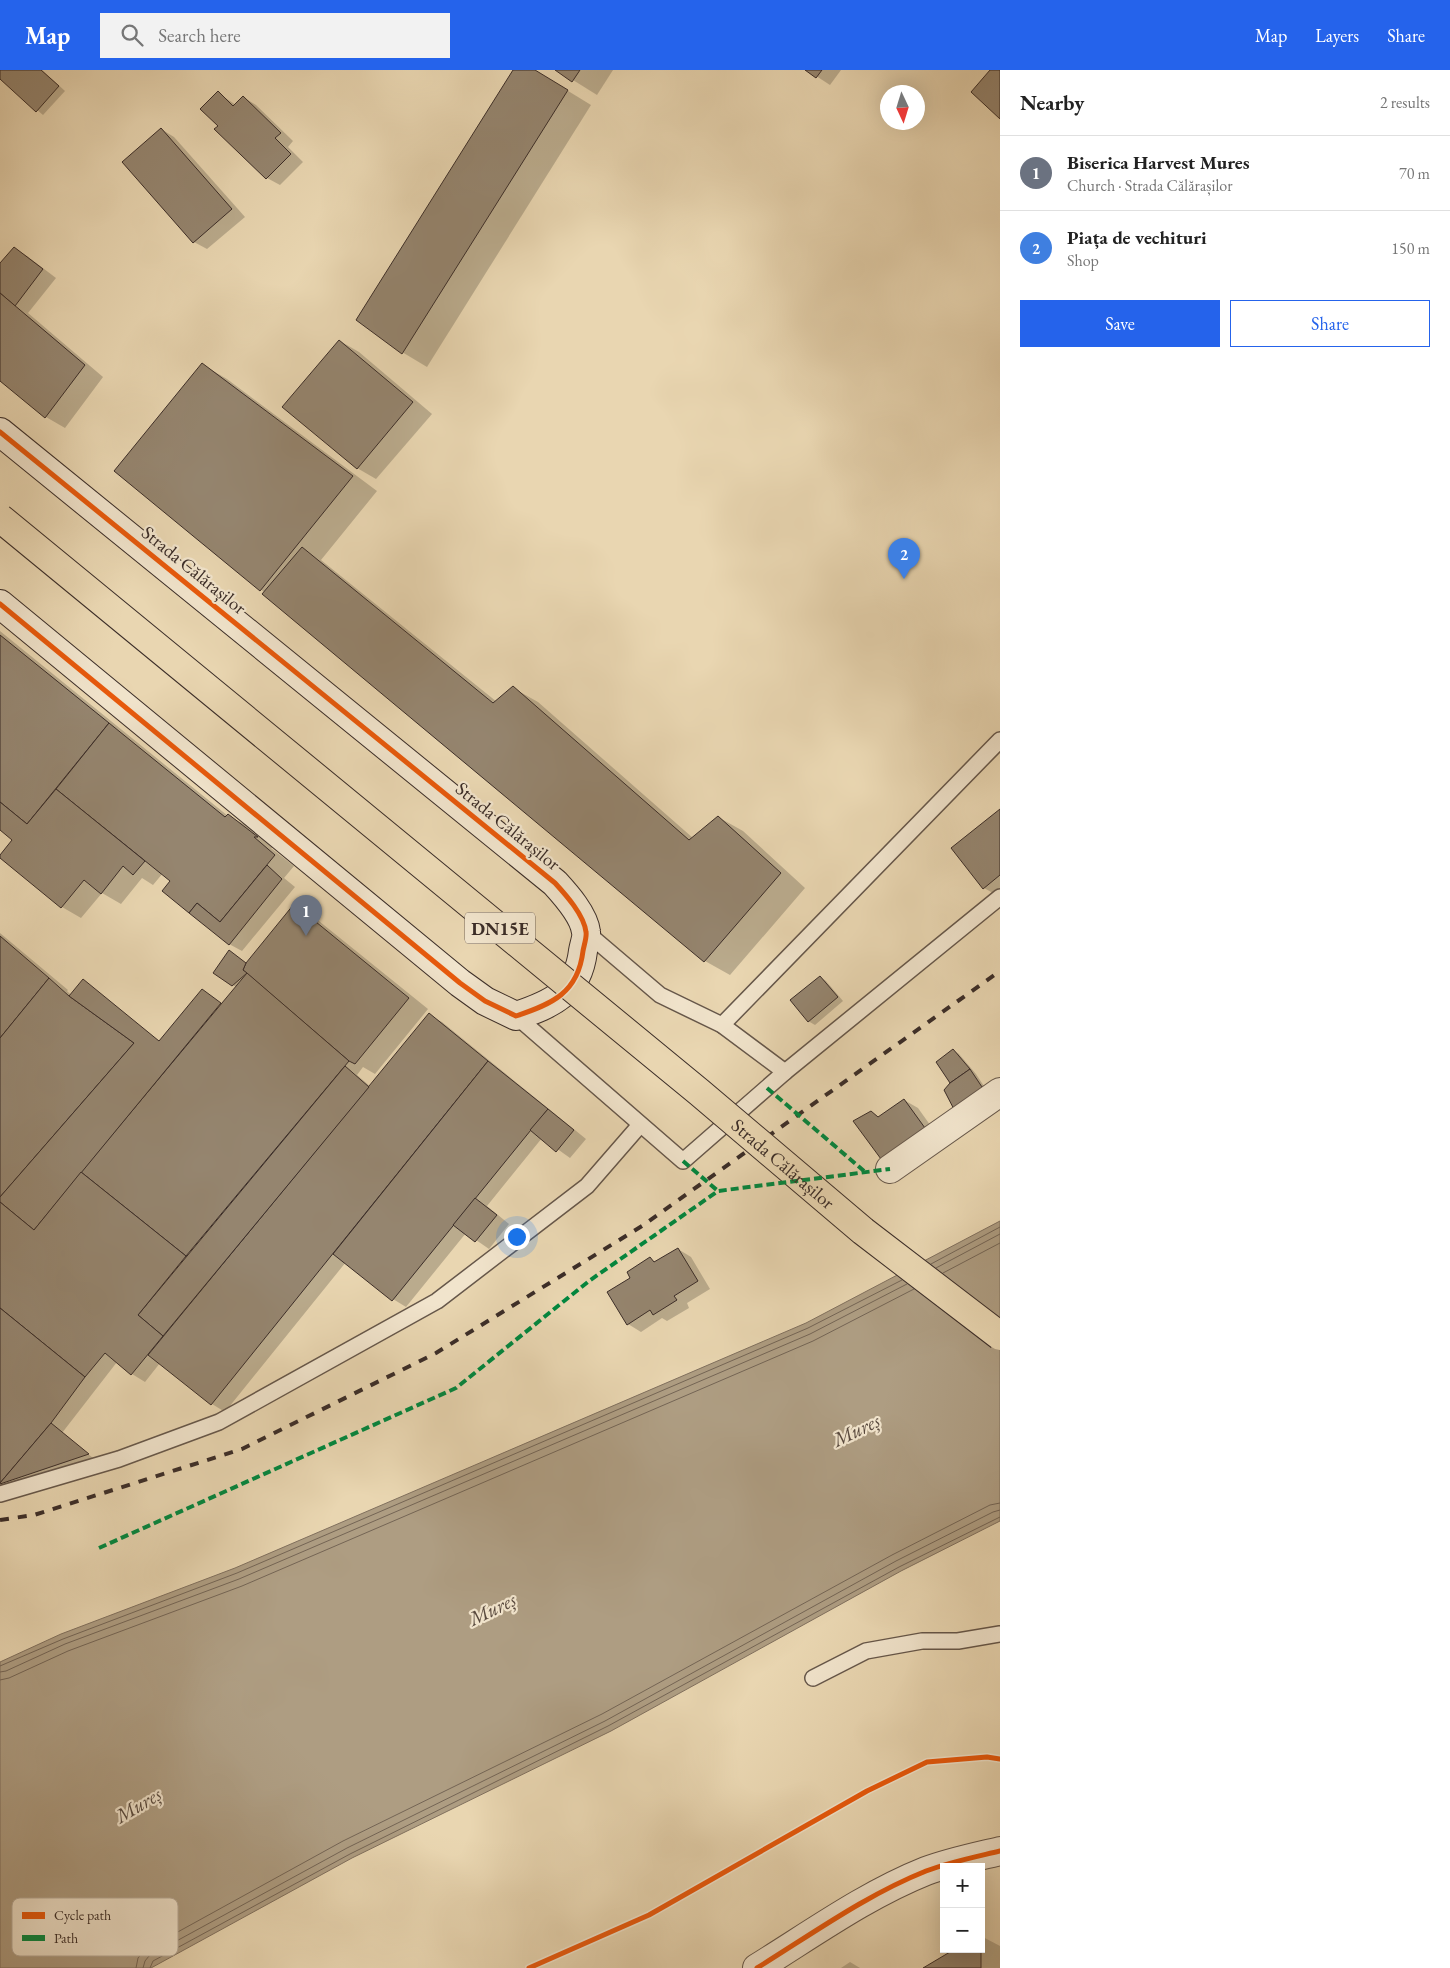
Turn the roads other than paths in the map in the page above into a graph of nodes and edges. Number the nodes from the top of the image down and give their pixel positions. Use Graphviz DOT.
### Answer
graph roads {
  1 [pos="0,432"];
  2 [pos="0,518"];
  3 [pos="0,604"];
  4 [pos="1000,740"];
  5 [pos="1000,897"];
  6 [pos="586,932"];
  7 [pos="516,1016"];
  8 [pos="722,1024"];
  9 [pos="785,1072"];
  10 [pos="1000,1092"];
  11 [pos="640,1125"];
  12 [pos="890,1168"];
  13 [pos="1000,1336"];
  14 [pos="0,1494"];
  15 [pos="1000,1634"];
  16 [pos="813,1678"];
  17 [pos="1000,1851"];
  18 [pos="757,1968"];
  1 -- 6 [label="street, Strada Călărașilor"];
  2 -- 13 [label="main road, Strada Călărașilor / DN15E, bridge"];
  3 -- 7 [label="street"];
  4 -- 8 [label="lane"];
  5 -- 9 [label="lane"];
  6 -- 7 [label="street"];
  6 -- 8 [label="lane"];
  7 -- 11 [label="lane"];
  8 -- 9 [label="lane"];
  9 -- 11 [label="lane"];
  10 -- 12 [label="street"];
  11 -- 14 [label="lane"];
  15 -- 16 [label="lane"];
  17 -- 18 [label="street"];
}
